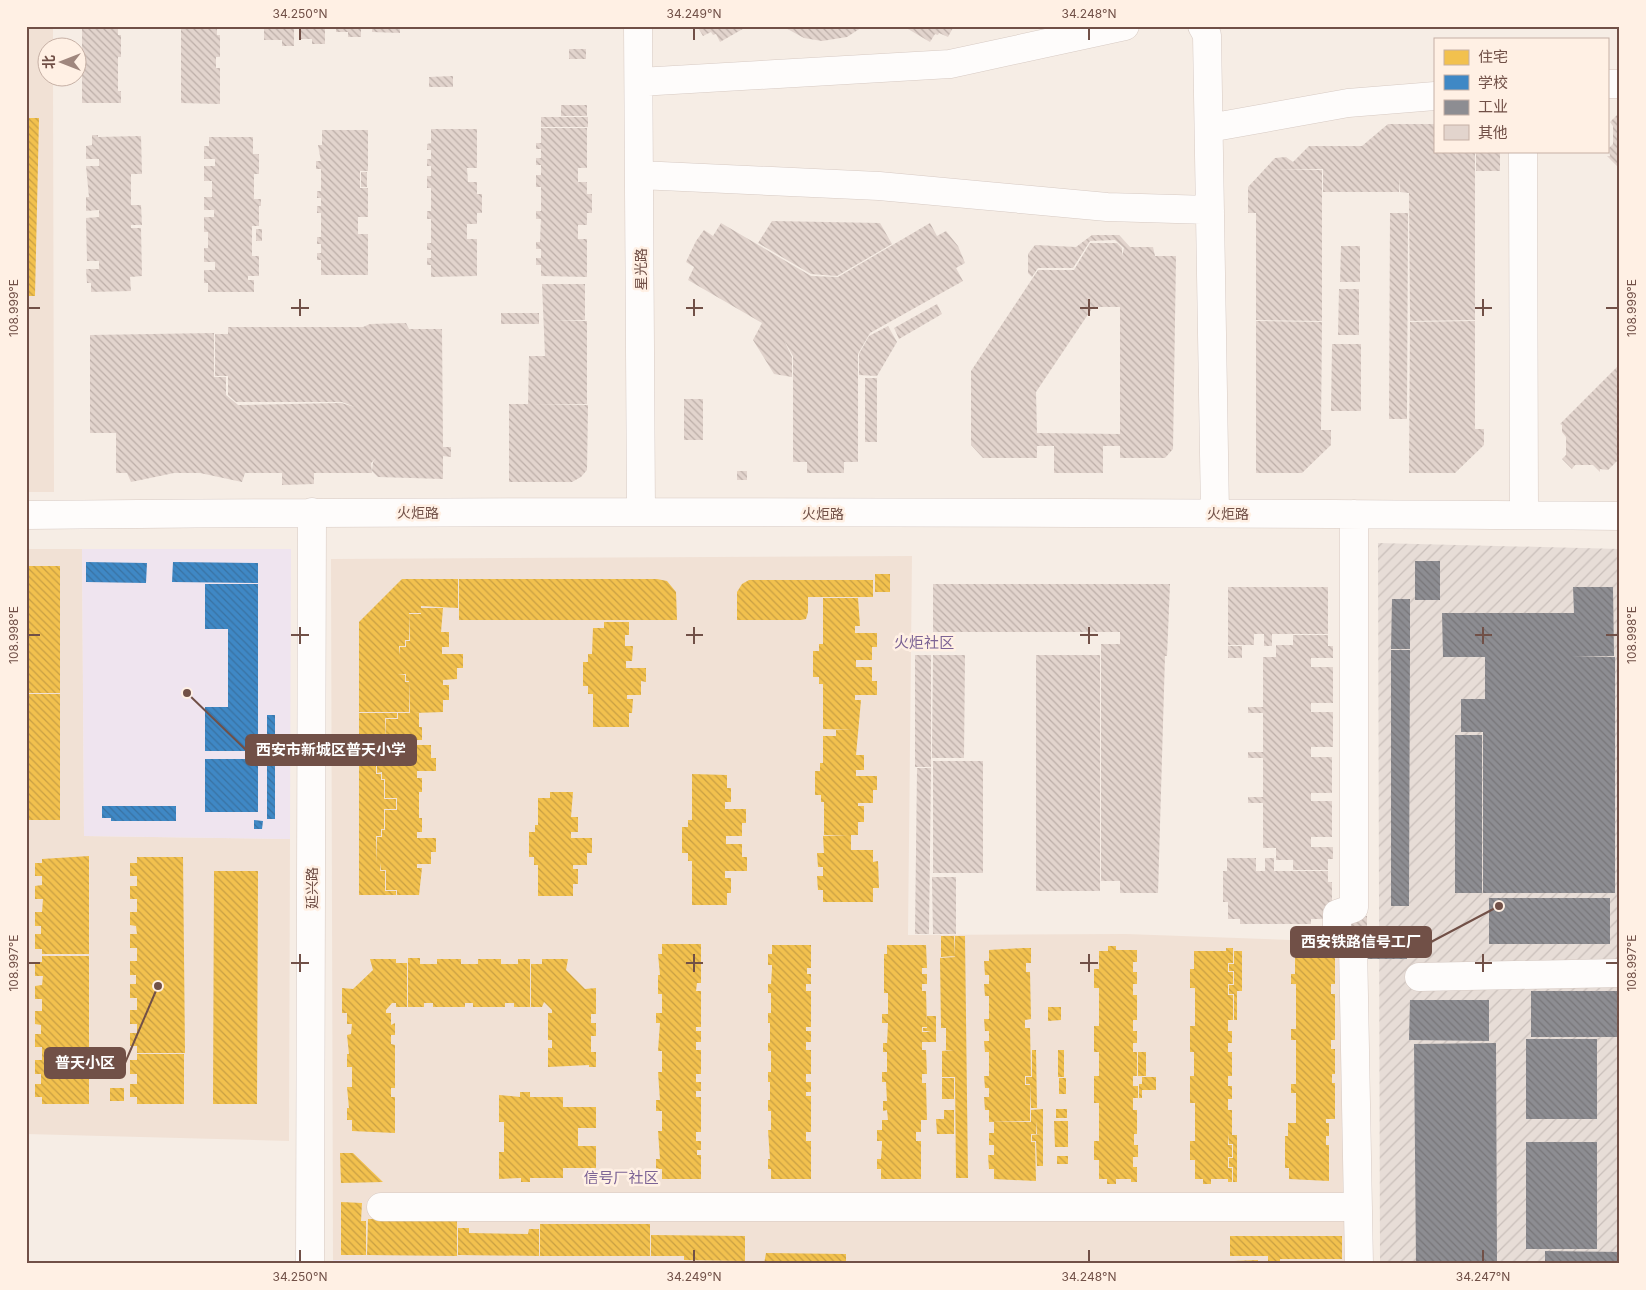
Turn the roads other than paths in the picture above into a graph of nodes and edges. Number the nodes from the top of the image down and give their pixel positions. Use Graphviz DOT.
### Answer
graph roads {
  1 [pos="638,26"];
  2 [pos="1125,26"];
  3 [pos="1202,26"];
  4 [pos="639,82"];
  5 [pos="1434,96"];
  6 [pos="1209,128"];
  7 [pos="1523,152"];
  8 [pos="639,175"];
  9 [pos="1210,210"];
  10 [pos="312,512"];
  11 [pos="642,512"];
  12 [pos="1215,513"];
  13 [pos="1354,514"];
  14 [pos="26,515"];
  15 [pos="1524,515"];
  16 [pos="1620,516"];
  17 [pos="1620,973"];
  18 [pos="1419,977"];
  19 [pos="382,1207"];
  20 [pos="1358,1207"];
  21 [pos="310,1264"];
  22 [pos="1359,1264"];
  1 -- 4 [label="street, 星光路"];
  2 -- 4 [label="street"];
  3 -- 6 [label="street"];
  4 -- 8 [label="street, 星光路"];
  5 -- 6 [label="street"];
  6 -- 9 [label="street"];
  7 -- 15 [label="street"];
  8 -- 9 [label="street"];
  8 -- 11 [label="street, 星光路"];
  9 -- 12 [label="street"];
  10 -- 11 [label="street, 火炬路"];
  10 -- 14 [label="street, 火炬路"];
  10 -- 21 [label="street, 延兴路"];
  11 -- 12 [label="street, 火炬路"];
  12 -- 13 [label="street, 火炬路"];
  13 -- 15 [label="street, 火炬路"];
  13 -- 20 [label="street"];
  15 -- 16 [label="street, 火炬路"];
  17 -- 18 [label="street"];
  19 -- 20 [label="street"];
  20 -- 22 [label="street"];
}
